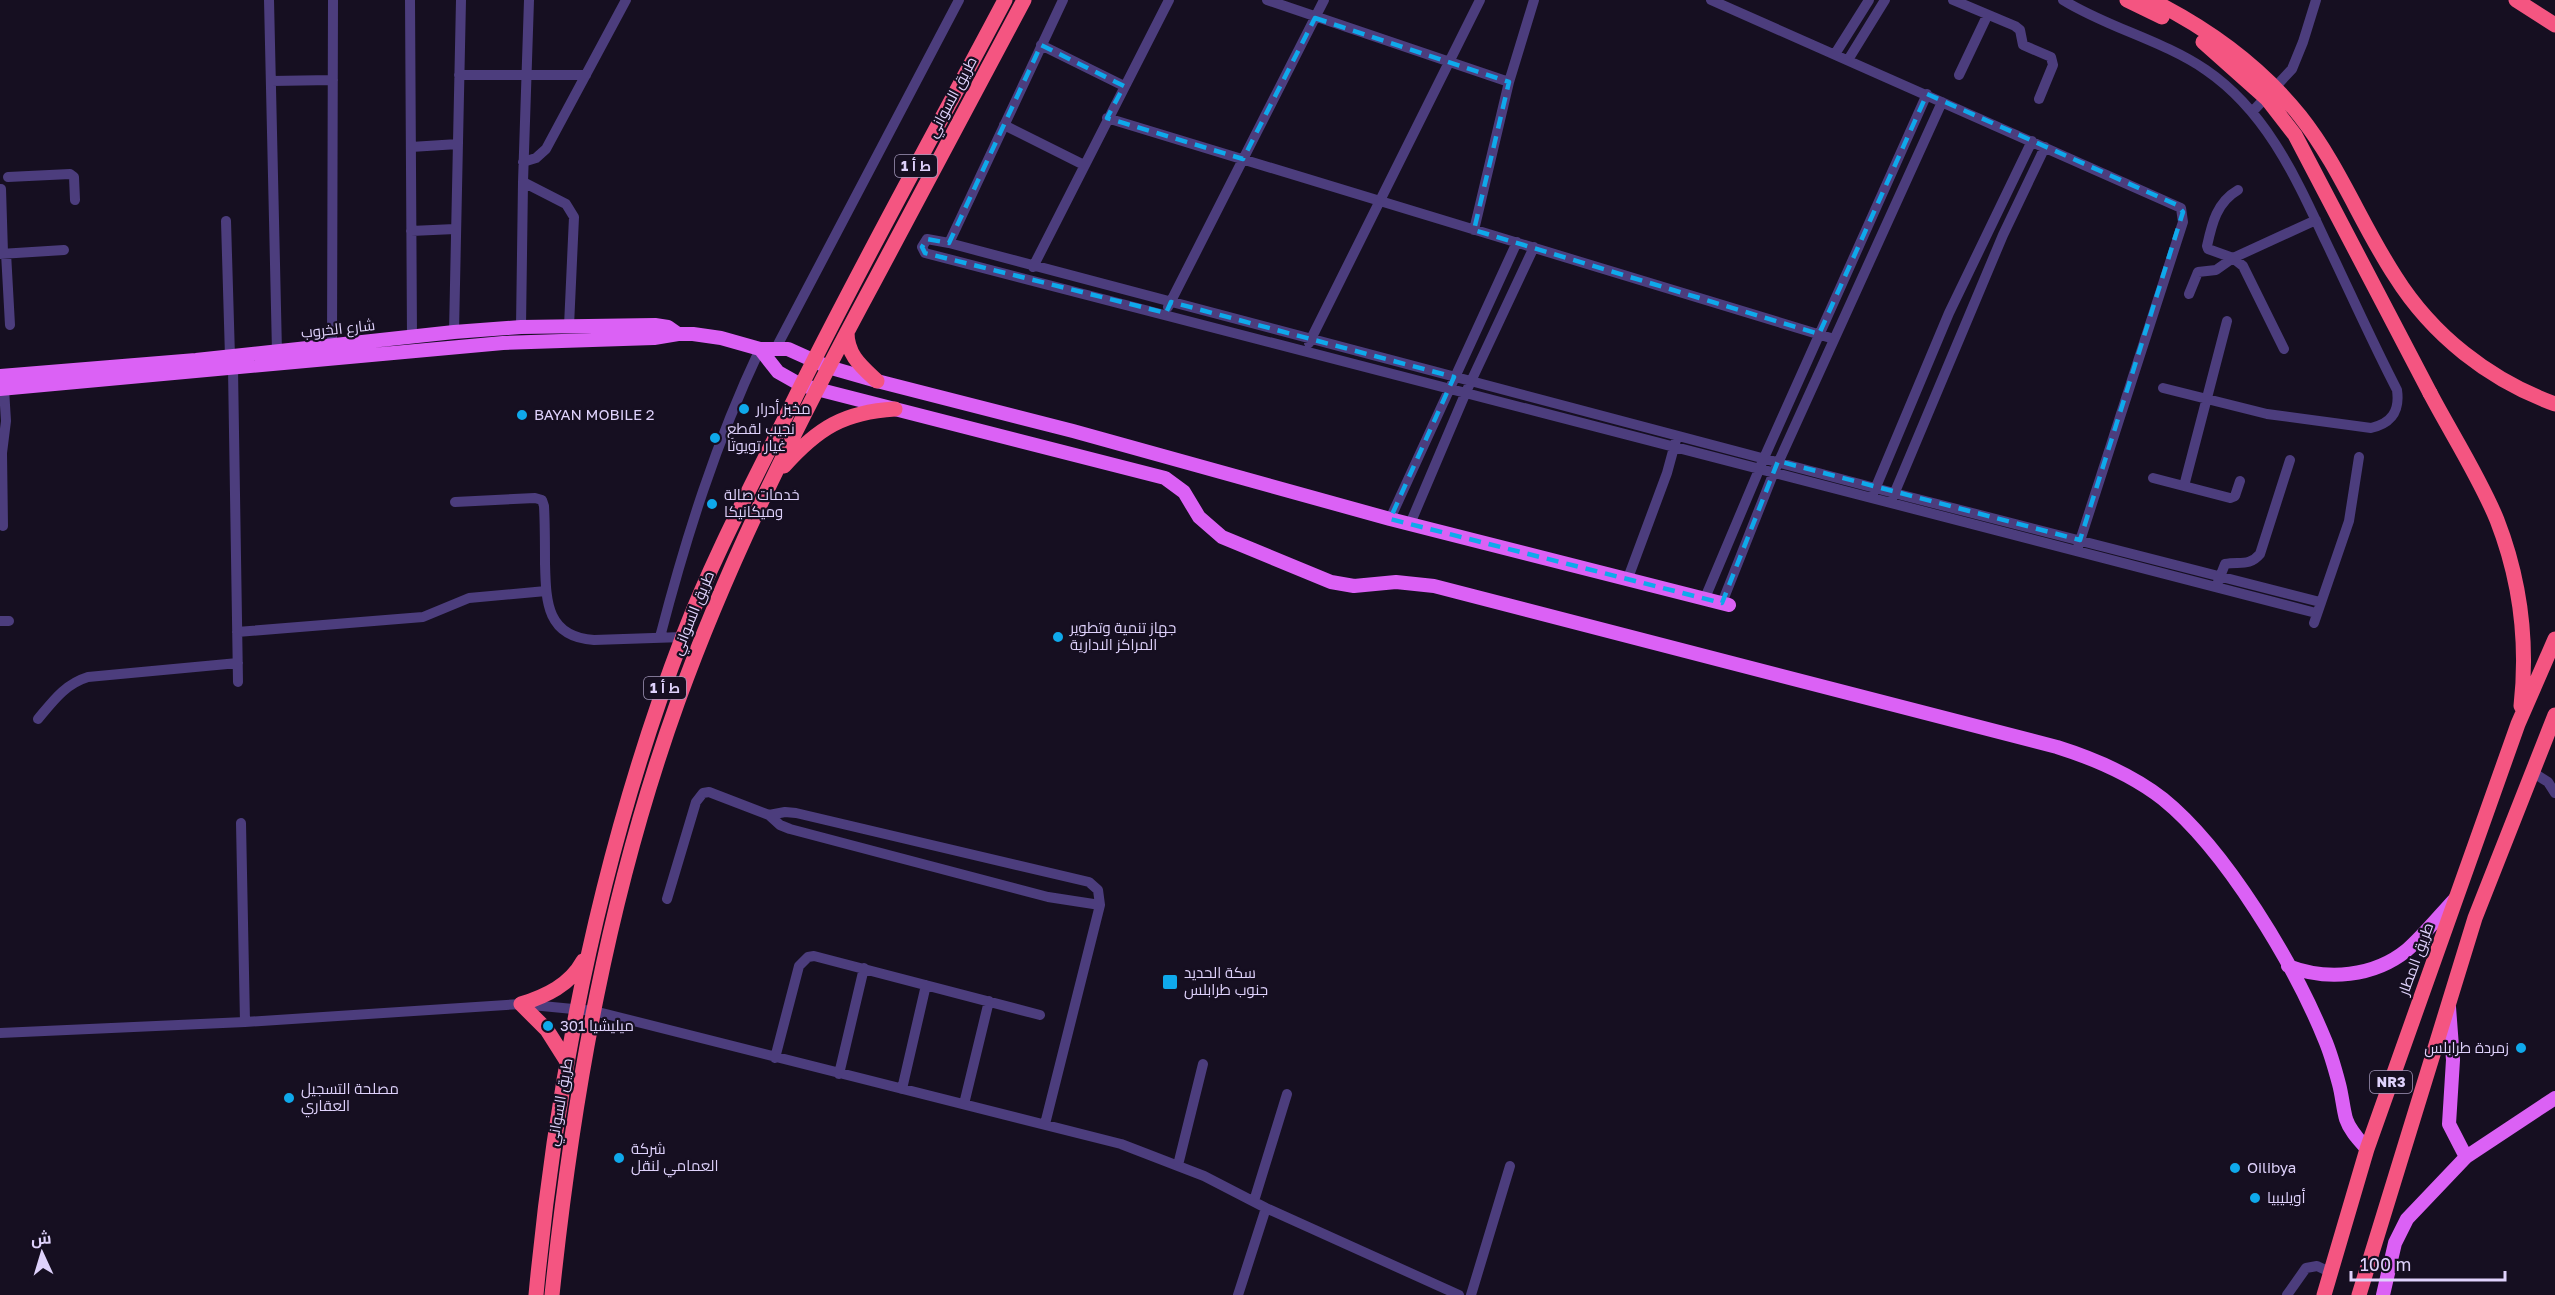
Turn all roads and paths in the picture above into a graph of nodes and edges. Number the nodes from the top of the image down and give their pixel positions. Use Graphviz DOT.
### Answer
graph roads {
  1 [pos="269,0"];
  2 [pos="333,0"];
  3 [pos="410,0"];
  4 [pos="461,0"];
  5 [pos="529,0"];
  6 [pos="626,0"];
  7 [pos="959,0"];
  8 [pos="1005,0"];
  9 [pos="1024,0"];
  10 [pos="1063,0"];
  11 [pos="1169,0"];
  12 [pos="1267,0"];
  13 [pos="1324,0"];
  14 [pos="1480,0"];
  15 [pos="1534,0"];
  16 [pos="1711,0"];
  17 [pos="1869,0"];
  18 [pos="1885,0"];
  19 [pos="1953,0"];
  20 [pos="2063,0"];
  21 [pos="2127,0"];
  22 [pos="2151,0"];
  23 [pos="2316,0"];
  24 [pos="2516,0"];
  25 [pos="1987,16"];
  26 [pos="1315,18"];
  27 [pos="2555,25"];
  28 [pos="1041,45"];
  29 [pos="1835,54"];
  30 [pos="1848,60"];
  31 [pos="1448,63"];
  32 [pos="459,75"];
  33 [pos="526,75"];
  34 [pos="586,75"];
  35 [pos="1959,75"];
  36 [pos="333,80"];
  37 [pos="271,81"];
  38 [pos="1509,82"];
  39 [pos="1124,86"];
  40 [pos="1927,94"];
  41 [pos="2039,99"];
  42 [pos="1942,102"];
  43 [pos="2253,111"];
  44 [pos="1107,118"];
  45 [pos="1004,125"];
  46 [pos="2032,141"];
  47 [pos="458,144"];
  48 [pos="411,147"];
  49 [pos="2044,147"];
  50 [pos="1243,159"];
  51 [pos="523,162"];
  52 [pos="1084,165"];
  53 [pos="4,176"];
  54 [pos="523,182"];
  55 [pos="0,189"];
  56 [pos="2238,190"];
  57 [pos="1380,200"];
  58 [pos="75,201"];
  59 [pos="2316,220"];
  60 [pos="226,221"];
  61 [pos="455,229"];
  62 [pos="1474,230"];
  63 [pos="411,231"];
  64 [pos="1517,242"];
  65 [pos="949,243"];
  66 [pos="1534,247"];
  67 [pos="64,250"];
  68 [pos="3,253"];
  69 [pos="2233,258"];
  70 [pos="1033,267"];
  71 [pos="2189,294"];
  72 [pos="1171,302"];
  73 [pos="1166,313"];
  74 [pos="2227,321"];
  75 [pos="10,325"];
  76 [pos="569,326"];
  77 [pos="521,327"];
  78 [pos="502,328"];
  79 [pos="453,332"];
  80 [pos="847,332"];
  81 [pos="678,334"];
  82 [pos="1819,334"];
  83 [pos="412,337"];
  84 [pos="1311,339"];
  85 [pos="1834,339"];
  86 [pos="502,343"];
  87 [pos="332,347"];
  88 [pos="776,348"];
  89 [pos="760,349"];
  90 [pos="1306,349"];
  91 [pos="2284,349"];
  92 [pos="277,352"];
  93 [pos="231,363"];
  94 [pos="821,364"];
  95 [pos="1454,377"];
  96 [pos="877,381"];
  97 [pos="1471,381"];
  98 [pos="1,385"];
  99 [pos="801,385"];
  100 [pos="1449,388"];
  101 [pos="2163,388"];
  102 [pos="816,390"];
  103 [pos="1466,392"];
  104 [pos="2206,401"];
  105 [pos="2555,404"];
  106 [pos="895,409"];
  107 [pos="1073,431"];
  108 [pos="1676,440"];
  109 [pos="1066,451"];
  110 [pos="2360,457"];
  111 [pos="2290,460"];
  112 [pos="1761,463"];
  113 [pos="1776,467"];
  114 [pos="2153,478"];
  115 [pos="772,479"];
  116 [pos="2240,481"];
  117 [pos="2184,486"];
  118 [pos="1873,492"];
  119 [pos="1892,498"];
  120 [pos="455,502"];
  121 [pos="1390,519"];
  122 [pos="1410,524"];
  123 [pos="3,526"];
  124 [pos="2080,540"];
  125 [pos="2076,553"];
  126 [pos="2220,576"];
  127 [pos="1628,578"];
  128 [pos="2217,588"];
  129 [pos="546,591"];
  130 [pos="1705,598"];
  131 [pos="1726,604"];
  132 [pos="2317,613"];
  133 [pos="237,632"];
  134 [pos="660,637"];
  135 [pos="683,637"];
  136 [pos="2555,639"];
  137 [pos="238,663"];
  138 [pos="672,668"];
  139 [pos="688,674"];
  140 [pos="238,682"];
  141 [pos="2555,715"];
  142 [pos="38,719"];
  143 [pos="2518,724"];
  144 [pos="2552,728"];
  145 [pos="2532,772"];
  146 [pos="2555,794"];
  147 [pos="769,815"];
  148 [pos="241,824"];
  149 [pos="2457,897"];
  150 [pos="667,899"];
  151 [pos="1100,905"];
  152 [pos="588,954"];
  153 [pos="2288,966"];
  154 [pos="864,968"];
  155 [pos="926,984"];
  156 [pos="989,1002"];
  157 [pos="521,1004"];
  158 [pos="2449,1005"];
  159 [pos="576,1009"];
  160 [pos="594,1011"];
  161 [pos="1040,1015"];
  162 [pos="245,1022"];
  163 [pos="0,1033"];
  164 [pos="776,1058"];
  165 [pos="566,1060"];
  166 [pos="1203,1064"];
  167 [pos="839,1074"];
  168 [pos="903,1089"];
  169 [pos="1287,1094"];
  170 [pos="2555,1098"];
  171 [pos="964,1104"];
  172 [pos="1045,1124"];
  173 [pos="2367,1149"];
  174 [pos="2466,1157"];
  175 [pos="1178,1165"];
  176 [pos="1510,1166"];
  177 [pos="1254,1201"];
  178 [pos="1266,1208"];
  179 [pos="2330,1272"];
  180 [pos="536,1295"];
  181 [pos="552,1295"];
  182 [pos="1239,1295"];
  183 [pos="1459,1295"];
  184 [pos="1471,1295"];
  185 [pos="2287,1295"];
  186 [pos="2324,1295"];
  187 [pos="2359,1295"];
  188 [pos="2383,1295"];
  1 -- 37 [label="street"];
  2 -- 36 [label="street"];
  3 -- 48 [label="street"];
  4 -- 32 [label="street"];
  5 -- 33 [label="street"];
  6 -- 34 [label="street"];
  7 -- 88 [label="street"];
  8 -- 94 [label="highway, طريق السواني / ط أ 1"];
  9 -- 80 [label="highway, طريق السواني / ط أ 1"];
  10 -- 28 [label="street"];
  11 -- 39 [label="street"];
  12 -- 26 [label="street"];
  13 -- 26 [label="street"];
  14 -- 31 [label="street"];
  15 -- 38 [label="street"];
  16 -- 29 [label="street"];
  17 -- 29 [label="street"];
  18 -- 30 [label="street"];
  19 -- 25 [label="street"];
  20 -- 43 [label="street"];
  21 -- 143 [label="highway, bridge"];
  22 -- 105 [label="highway, bridge"];
  23 -- 43 [label="street"];
  24 -- 27 [label="highway"];
  25 -- 35 [label="street"];
  25 -- 41 [label="street"];
  26 -- 31 [label="street"];
  26 -- 50 [label="street"];
  28 -- 39 [label="street"];
  28 -- 45 [label="street"];
  29 -- 30 [label="street"];
  30 -- 40 [label="street"];
  31 -- 38 [label="street"];
  31 -- 57 [label="street"];
  32 -- 33 [label="street"];
  32 -- 47 [label="street"];
  33 -- 34 [label="street"];
  33 -- 51 [label="street"];
  34 -- 51 [label="street"];
  36 -- 37 [label="street"];
  36 -- 87 [label="street"];
  37 -- 92 [label="street"];
  38 -- 62 [label="street"];
  39 -- 44 [label="street"];
  40 -- 42 [label="street"];
  40 -- 82 [label="street"];
  42 -- 46 [label="street"];
  42 -- 85 [label="street"];
  43 -- 59 [label="street"];
  44 -- 50 [label="street"];
  44 -- 52 [label="street"];
  45 -- 52 [label="street"];
  45 -- 65 [label="street"];
  46 -- 49 [label="street"];
  46 -- 118 [label="street"];
  47 -- 48 [label="street"];
  47 -- 61 [label="street"];
  48 -- 63 [label="street"];
  49 -- 119 [label="street"];
  49 -- 124 [label="street"];
  50 -- 57 [label="street"];
  50 -- 72 [label="street"];
  51 -- 54 [label="street"];
  52 -- 70 [label="street"];
  53 -- 55 [label="street"];
  53 -- 58 [label="street"];
  54 -- 76 [label="street"];
  54 -- 77 [label="street"];
  55 -- 68 [label="street"];
  56 -- 69 [label="street"];
  57 -- 62 [label="street"];
  57 -- 84 [label="street"];
  59 -- 69 [label="street"];
  59 -- 104 [label="street"];
  60 -- 93 [label="street"];
  61 -- 63 [label="street"];
  61 -- 79 [label="street"];
  62 -- 64 [label="street"];
  63 -- 83 [label="street"];
  64 -- 66 [label="street"];
  64 -- 95 [label="street"];
  65 -- 70 [label="street"];
  65 -- 73 [label="street"];
  66 -- 82 [label="street"];
  66 -- 97 [label="street"];
  67 -- 68 [label="street"];
  68 -- 75 [label="street"];
  69 -- 71 [label="street"];
  69 -- 91 [label="street"];
  70 -- 72 [label="street"];
  72 -- 73 [label="street"];
  72 -- 84 [label="street"];
  73 -- 90 [label="street"];
  74 -- 104 [label="street"];
  76 -- 77 [label="main road, شارع الخروب"];
  76 -- 81 [label="main road, شارع الخروب"];
  77 -- 78 [label="main road, شارع الخروب"];
  78 -- 79 [label="main road, شارع الخروب"];
  78 -- 86 [label="main road"];
  79 -- 83 [label="main road, شارع الخروب"];
  80 -- 94 [label="highway, طريق السواني / ط أ 1"];
  80 -- 96 [label="highway"];
  81 -- 86 [label="main road, شارع الخروب"];
  81 -- 89 [label="main road, شارع الخروب"];
  82 -- 85 [label="street"];
  82 -- 112 [label="street"];
  83 -- 87 [label="main road, شارع الخروب"];
  84 -- 90 [label="street"];
  84 -- 95 [label="street"];
  85 -- 113 [label="street"];
  86 -- 93 [label="main road, شارع الخروب"];
  87 -- 92 [label="main road, شارع الخروب"];
  88 -- 89 [label="main road, شارع الخروب"];
  88 -- 94 [label="main road, شارع الخروب"];
  89 -- 99 [label="main road"];
  89 -- 134 [label="street"];
  90 -- 100 [label="street"];
  92 -- 93 [label="main road, شارع الخروب"];
  93 -- 98 [label="main road, شارع الخروب"];
  93 -- 133 [label="street"];
  94 -- 96 [label="main road, شارع الخروب"];
  94 -- 99 [label="highway, طريق السواني / ط أ 1"];
  94 -- 102 [label="highway, طريق السواني / ط أ 1"];
  95 -- 97 [label="street"];
  95 -- 100 [label="street"];
  96 -- 107 [label="main road, شارع الخروب"];
  97 -- 103 [label="street"];
  97 -- 108 [label="street"];
  98 -- 123 [label="street"];
  99 -- 102 [label="main road"];
  99 -- 135 [label="highway, طريق السواني / ط أ 1"];
  100 -- 103 [label="street"];
  100 -- 121 [label="street"];
  101 -- 104 [label="street"];
  102 -- 106 [label="main road"];
  102 -- 115 [label="highway, طريق السواني / ط أ 1"];
  103 -- 108 [label="street"];
  103 -- 122 [label="street"];
  104 -- 117 [label="street"];
  106 -- 109 [label="main road"];
  106 -- 115 [label="highway"];
  107 -- 109 [label="main road"];
  107 -- 121 [label="main road, شارع الخروب"];
  108 -- 112 [label="street"];
  108 -- 127 [label="street"];
  109 -- 153 [label="main road"];
  110 -- 132 [label="street"];
  111 -- 126 [label="street"];
  112 -- 113 [label="street"];
  112 -- 130 [label="street"];
  113 -- 118 [label="street"];
  113 -- 131 [label="street"];
  114 -- 117 [label="street"];
  115 -- 139 [label="highway, طريق السواني / ط أ 1"];
  116 -- 117 [label="street"];
  118 -- 119 [label="street"];
  119 -- 124 [label="street"];
  119 -- 125 [label="street"];
  120 -- 129 [label="street"];
  121 -- 122 [label="main road, شارع الخروب"];
  122 -- 127 [label="main road, شارع الخروب"];
  124 -- 125 [label="street"];
  124 -- 126 [label="street"];
  125 -- 128 [label="street"];
  126 -- 128 [label="street"];
  126 -- 132 [label="street"];
  127 -- 130 [label="main road, شارع الخروب"];
  128 -- 132 [label="street"];
  129 -- 133 [label="street"];
  129 -- 134 [label="street"];
  130 -- 131 [label="main road, شارع الخروب"];
  133 -- 137 [label="street"];
  134 -- 135 [label="street"];
  135 -- 138 [label="highway, طريق السواني / ط أ 1"];
  136 -- 143 [label="highway, طريق المطار / NR3"];
  137 -- 140 [label="street"];
  137 -- 142 [label="street"];
  138 -- 139 [label="highway"];
  138 -- 152 [label="highway, طريق السواني / ط أ 1"];
  139 -- 160 [label="highway, طريق السواني / ط أ 1"];
  141 -- 144 [label="highway, NR3"];
  143 -- 149 [label="highway, طريق المطار / NR3"];
  144 -- 145 [label="highway, NR3"];
  145 -- 146 [label="street"];
  145 -- 158 [label="highway, NR3"];
  147 -- 150 [label="street"];
  147 -- 151 [label="street"];
  147 -- 151 [label="street"];
  148 -- 162 [label="street"];
  149 -- 153 [label="main road"];
  149 -- 173 [label="highway, طريق المطار / NR3"];
  151 -- 172 [label="street"];
  152 -- 157 [label="highway"];
  152 -- 159 [label="highway, طريق السواني / ط أ 1"];
  153 -- 173 [label="main road"];
  154 -- 155 [label="street"];
  154 -- 164 [label="street"];
  154 -- 167 [label="street"];
  155 -- 156 [label="street"];
  155 -- 168 [label="street"];
  156 -- 161 [label="street"];
  156 -- 171 [label="street"];
  157 -- 159 [label="street"];
  157 -- 162 [label="street"];
  157 -- 165 [label="highway"];
  158 -- 174 [label="main road"];
  158 -- 187 [label="highway, NR3"];
  159 -- 160 [label="street"];
  159 -- 165 [label="highway, طريق السواني / ط أ 1"];
  160 -- 164 [label="street"];
  160 -- 181 [label="highway, طريق السواني / ط أ 1"];
  162 -- 163 [label="street"];
  164 -- 167 [label="street"];
  165 -- 180 [label="highway, طريق السواني / ط أ 1"];
  166 -- 175 [label="street"];
  167 -- 168 [label="street"];
  168 -- 171 [label="street"];
  169 -- 177 [label="street"];
  170 -- 174 [label="main road"];
  171 -- 172 [label="street"];
  172 -- 175 [label="street"];
  173 -- 179 [label="highway, طريق المطار / NR3"];
  174 -- 188 [label="main road"];
  175 -- 177 [label="street"];
  176 -- 184 [label="street"];
  177 -- 178 [label="street"];
  178 -- 182 [label="street"];
  178 -- 183 [label="street"];
  179 -- 185 [label="street"];
  179 -- 186 [label="highway, طريق المطار / NR3"];
}
